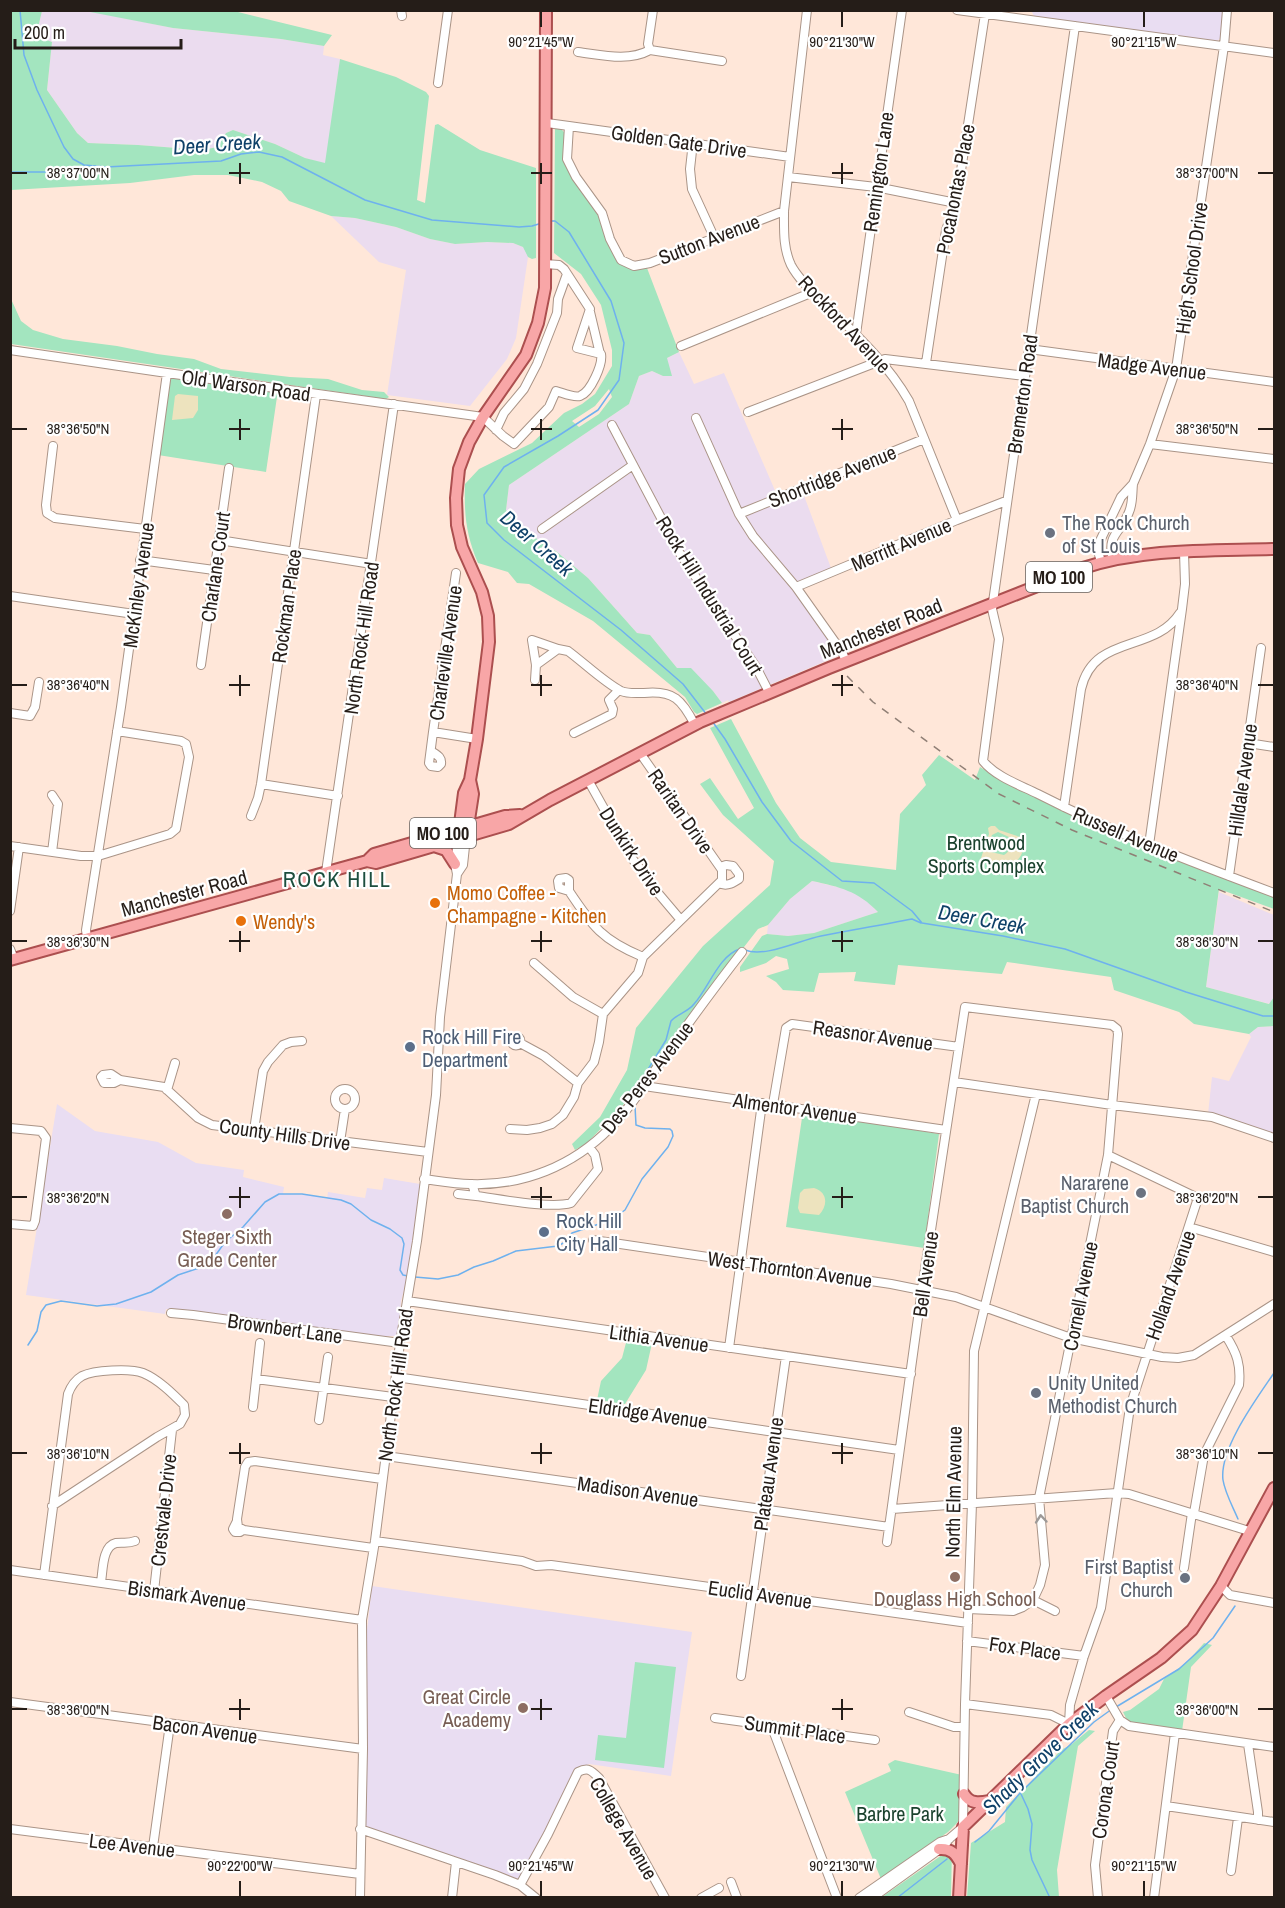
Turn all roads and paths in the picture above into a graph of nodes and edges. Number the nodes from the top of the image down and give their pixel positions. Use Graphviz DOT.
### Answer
graph roads {
  1 [pos="448,10"];
  2 [pos="546,10"];
  3 [pos="652,10"];
  4 [pos="807,10"];
  5 [pos="902,10"];
  6 [pos="957,10"];
  7 [pos="1227,10"];
  8 [pos="985,14"];
  9 [pos="1026,15"];
  10 [pos="1075,26"];
  11 [pos="1224,46"];
  12 [pos="650,51"];
  13 [pos="578,52"];
  14 [pos="1275,53"];
  15 [pos="722,61"];
  16 [pos="438,83"];
  17 [pos="547,123"];
  18 [pos="568,126"];
  19 [pos="693,142"];
  20 [pos="790,157"];
  21 [pos="788,177"];
  22 [pos="876,187"];
  23 [pos="956,203"];
  24 [pos="784,211"];
  25 [pos="714,237"];
  26 [pos="545,264"];
  27 [pos="567,274"];
  28 [pos="813,292"];
  29 [pos="589,310"];
  30 [pos="856,334"];
  31 [pos="681,346"];
  32 [pos="10,350"];
  33 [pos="1029,350"];
  34 [pos="600,354"];
  35 [pos="879,360"];
  36 [pos="926,363"];
  37 [pos="1176,369"];
  38 [pos="167,374"];
  39 [pos="1025,376"];
  40 [pos="1275,381"];
  41 [pos="316,394"];
  42 [pos="394,404"];
  43 [pos="748,412"];
  44 [pos="483,417"];
  45 [pos="696,418"];
  46 [pos="612,425"];
  47 [pos="496,430"];
  48 [pos="924,439"];
  49 [pos="1150,444"];
  50 [pos="53,446"];
  51 [pos="1275,459"];
  52 [pos="633,465"];
  53 [pos="229,468"];
  54 [pos="1132,484"];
  55 [pos="1006,501"];
  56 [pos="739,513"];
  57 [pos="957,520"];
  58 [pos="145,529"];
  59 [pos="542,529"];
  60 [pos="219,540"];
  61 [pos="1275,549"];
  62 [pos="294,551"];
  63 [pos="1184,552"];
  64 [pos="1113,559"];
  65 [pos="140,560"];
  66 [pos="1101,562"];
  67 [pos="372,564"];
  68 [pos="214,570"];
  69 [pos="456,573"];
  70 [pos="796,587"];
  71 [pos="10,596"];
  72 [pos="994,603"];
  73 [pos="1182,609"];
  74 [pos="134,614"];
  75 [pos="1160,632"];
  76 [pos="1178,638"];
  77 [pos="1261,648"];
  78 [pos="558,649"];
  79 [pos="846,661"];
  80 [pos="201,665"];
  81 [pos="536,665"];
  82 [pos="535,680"];
  83 [pos="39,682"];
  84 [pos="619,690"];
  85 [pos="769,692"];
  86 [pos="10,713"];
  87 [pos="698,723"];
  88 [pos="117,731"];
  89 [pos="433,732"];
  90 [pos="574,733"];
  91 [pos="477,739"];
  92 [pos="1248,743"];
  93 [pos="1275,747"];
  94 [pos="431,751"];
  95 [pos="640,753"];
  96 [pos="983,761"];
  97 [pos="470,780"];
  98 [pos="588,780"];
  99 [pos="261,784"];
  100 [pos="52,795"];
  101 [pos="338,796"];
  102 [pos="1064,807"];
  103 [pos="470,810"];
  104 [pos="522,815"];
  105 [pos="251,816"];
  106 [pos="484,822"];
  107 [pos="463,833"];
  108 [pos="1149,845"];
  109 [pos="434,846"];
  110 [pos="15,847"];
  111 [pos="52,852"];
  112 [pos="98,855"];
  113 [pos="366,861"];
  114 [pos="456,869"];
  115 [pos="721,869"];
  116 [pos="326,872"];
  117 [pos="1229,876"];
  118 [pos="721,884"];
  119 [pos="569,891"];
  120 [pos="1275,893"];
  121 [pos="10,911"];
  122 [pos="680,919"];
  123 [pos="87,938"];
  124 [pos="742,952"];
  125 [pos="12,956"];
  126 [pos="643,957"];
  127 [pos="534,963"];
  128 [pos="603,1014"];
  129 [pos="1117,1029"];
  130 [pos="302,1041"];
  131 [pos="520,1043"];
  132 [pos="959,1047"];
  133 [pos="175,1063"];
  134 [pos="120,1080"];
  135 [pos="954,1082"];
  136 [pos="578,1083"];
  137 [pos="644,1086"];
  138 [pos="167,1090"];
  139 [pos="1036,1094"];
  140 [pos="762,1103"];
  141 [pos="773,1104"];
  142 [pos="1112,1105"];
  143 [pos="345,1109"];
  144 [pos="10,1128"];
  145 [pos="510,1129"];
  146 [pos="254,1130"];
  147 [pos="946,1130"];
  148 [pos="1275,1138"];
  149 [pos="340,1142"];
  150 [pos="589,1148"];
  151 [pos="428,1152"];
  152 [pos="1108,1155"];
  153 [pos="424,1179"];
  154 [pos="472,1184"];
  155 [pos="458,1194"];
  156 [pos="476,1196"];
  157 [pos="10,1224"];
  158 [pos="1189,1227"];
  159 [pos="593,1240"];
  160 [pos="1275,1252"];
  161 [pos="740,1262"];
  162 [pos="922,1290"];
  163 [pos="407,1301"];
  164 [pos="1275,1304"];
  165 [pos="984,1308"];
  166 [pos="171,1313"];
  167 [pos="1226,1336"];
  168 [pos="1071,1338"];
  169 [pos="260,1343"];
  170 [pos="400,1343"];
  171 [pos="729,1348"];
  172 [pos="1146,1354"];
  173 [pos="786,1356"];
  174 [pos="328,1357"];
  175 [pos="911,1374"];
  176 [pos="396,1377"];
  177 [pos="256,1379"];
  178 [pos="323,1387"];
  179 [pos="393,1396"];
  180 [pos="253,1407"];
  181 [pos="319,1420"];
  182 [pos="172,1430"];
  183 [pos="774,1431"];
  184 [pos="899,1449"];
  185 [pos="386,1456"];
  186 [pos="382,1479"];
  187 [pos="1275,1488"];
  188 [pos="1117,1493"];
  189 [pos="1039,1498"];
  190 [pos="972,1503"];
  191 [pos="52,1506"];
  192 [pos="763,1509"];
  193 [pos="892,1509"];
  194 [pos="1193,1513"];
  195 [pos="890,1527"];
  196 [pos="1249,1532"];
  197 [pos="135,1541"];
  198 [pos="886,1542"];
  199 [pos="374,1544"];
  200 [pos="1184,1568"];
  201 [pos="10,1570"];
  202 [pos="44,1575"];
  203 [pos="101,1582"];
  204 [pos="1221,1586"];
  205 [pos="154,1591"];
  206 [pos="752,1593"];
  207 [pos="1033,1600"];
  208 [pos="1275,1603"];
  209 [pos="968,1609"];
  210 [pos="1055,1611"];
  211 [pos="362,1620"];
  212 [pos="968,1623"];
  213 [pos="967,1641"];
  214 [pos="1084,1656"];
  215 [pos="741,1676"];
  216 [pos="1108,1699"];
  217 [pos="10,1702"];
  218 [pos="964,1704"];
  219 [pos="909,1712"];
  220 [pos="716,1718"];
  221 [pos="1120,1720"];
  222 [pos="170,1724"];
  223 [pos="1069,1724"];
  224 [pos="771,1725"];
  225 [pos="964,1726"];
  226 [pos="1175,1733"];
  227 [pos="875,1740"];
  228 [pos="1248,1744"];
  229 [pos="1275,1747"];
  230 [pos="363,1749"];
  231 [pos="964,1794"];
  232 [pos="989,1801"];
  233 [pos="1166,1806"];
  234 [pos="1238,1818"];
  235 [pos="1258,1820"];
  236 [pos="1275,1822"];
  237 [pos="963,1827"];
  238 [pos="10,1829"];
  239 [pos="360,1829"];
  240 [pos="949,1839"];
  241 [pos="153,1847"];
  242 [pos="939,1849"];
  243 [pos="456,1863"];
  244 [pos="961,1864"];
  245 [pos="1231,1871"];
  246 [pos="360,1874"];
  247 [pos="731,1882"];
  248 [pos="520,1885"];
  249 [pos="719,1888"];
  250 [pos="360,1898"];
  251 [pos="452,1898"];
  252 [pos="536,1898"];
  253 [pos="665,1898"];
  254 [pos="701,1898"];
  255 [pos="737,1898"];
  256 [pos="837,1898"];
  257 [pos="859,1898"];
  258 [pos="872,1898"];
  259 [pos="959,1898"];
  260 [pos="1098,1898"];
  261 [pos="1154,1898"];
  1 -- 16 [label="street"];
  2 -- 17 [label="main road"];
  3 -- 12 [label="street"];
  4 -- 20 [label="street, Rockford Avenue"];
  5 -- 22 [label="street, Remington Lane"];
  6 -- 8 [label="street"];
  7 -- 11 [label="street, High School Drive"];
  8 -- 9 [label="street"];
  8 -- 23 [label="street, Pocahontas Place"];
  9 -- 10 [label="street"];
  10 -- 11 [label="street"];
  10 -- 33 [label="street, Bremerton Road"];
  11 -- 14 [label="street"];
  11 -- 37 [label="street, High School Drive"];
  12 -- 13 [label="street"];
  12 -- 15 [label="street"];
  17 -- 18 [label="street, Golden Gate Drive"];
  17 -- 26 [label="main road"];
  18 -- 19 [label="street, Golden Gate Drive"];
  18 -- 25 [label="street, Sutton Avenue"];
  19 -- 20 [label="street, Golden Gate Drive"];
  19 -- 25 [label="street"];
  20 -- 21 [label="street, Rockford Avenue"];
  21 -- 22 [label="street"];
  21 -- 24 [label="street, Rockford Avenue"];
  22 -- 23 [label="street"];
  22 -- 30 [label="street, Remington Lane"];
  23 -- 36 [label="street, Pocahontas Place"];
  24 -- 25 [label="street, Sutton Avenue"];
  24 -- 28 [label="street, Rockford Avenue"];
  26 -- 27 [label="street"];
  26 -- 44 [label="main road"];
  27 -- 29 [label="street"];
  27 -- 47 [label="street"];
  28 -- 30 [label="street, Rockford Avenue"];
  28 -- 31 [label="street"];
  29 -- 34 [label="street"];
  29 -- 34 [label="street"];
  30 -- 35 [label="street, Rockford Avenue"];
  32 -- 38 [label="street, Old Warson Road"];
  33 -- 37 [label="street, Madge Avenue"];
  33 -- 39 [label="street, Bremerton Road"];
  34 -- 47 [label="street"];
  35 -- 36 [label="street"];
  35 -- 43 [label="street"];
  35 -- 48 [label="street, Rockford Avenue"];
  36 -- 39 [label="street"];
  37 -- 40 [label="street, Madge Avenue"];
  37 -- 49 [label="street, High School Drive"];
  38 -- 41 [label="street, Old Warson Road"];
  38 -- 58 [label="street, McKinley Avenue"];
  39 -- 55 [label="street, Bremerton Road"];
  41 -- 42 [label="street, Old Warson Road"];
  41 -- 62 [label="street, Rockman Place"];
  42 -- 44 [label="street, Old Warson Road"];
  42 -- 67 [label="street, North Rock Hill Road"];
  44 -- 47 [label="street"];
  44 -- 91 [label="main road"];
  45 -- 56 [label="street"];
  46 -- 52 [label="street, Rock Hill Industrial Court"];
  48 -- 56 [label="street, Shortridge Avenue"];
  48 -- 57 [label="street, Rockford Avenue"];
  49 -- 51 [label="street"];
  49 -- 54 [label="street, High School Drive"];
  50 -- 58 [label="street"];
  52 -- 59 [label="street"];
  52 -- 85 [label="street, Rock Hill Industrial Court"];
  53 -- 60 [label="street, Charlane Court"];
  54 -- 64 [label="street, High School Drive"];
  54 -- 66 [label="street, High School Drive"];
  55 -- 57 [label="street, Merritt Avenue"];
  55 -- 72 [label="street, Bremerton Road"];
  56 -- 70 [label="street"];
  57 -- 70 [label="street, Merritt Avenue"];
  58 -- 65 [label="street, McKinley Avenue"];
  60 -- 62 [label="street"];
  60 -- 68 [label="street, Charlane Court"];
  61 -- 63 [label="main road, Manchester Road / MO 100"];
  62 -- 67 [label="street"];
  62 -- 99 [label="street, Rockman Place"];
  63 -- 64 [label="main road, Manchester Road / MO 100"];
  63 -- 73 [label="street"];
  64 -- 66 [label="main road, Manchester Road / MO 100"];
  65 -- 68 [label="street"];
  65 -- 74 [label="street, McKinley Avenue"];
  66 -- 72 [label="main road, Manchester Road / MO 100"];
  67 -- 101 [label="street, North Rock Hill Road"];
  68 -- 80 [label="street, Charlane Court"];
  69 -- 89 [label="street, Charleville Avenue"];
  70 -- 79 [label="street"];
  71 -- 74 [label="street"];
  72 -- 79 [label="main road, Manchester Road / MO 100"];
  72 -- 96 [label="street, Bremerton Road"];
  73 -- 75 [label="street"];
  73 -- 76 [label="street"];
  74 -- 88 [label="street, McKinley Avenue"];
  75 -- 76 [label="street"];
  75 -- 102 [label="street"];
  76 -- 108 [label="street"];
  77 -- 92 [label="street, Hilldale Avenue"];
  78 -- 81 [label="street"];
  78 -- 81 [label="street"];
  78 -- 84 [label="street"];
  79 -- 85 [label="main road, Manchester Road / MO 100"];
  81 -- 82 [label="street"];
  83 -- 86 [label="street"];
  84 -- 87 [label="street"];
  84 -- 90 [label="street"];
  85 -- 87 [label="main road, Manchester Road / MO 100"];
  87 -- 95 [label="main road, Manchester Road / MO 100"];
  88 -- 112 [label="street, McKinley Avenue"];
  88 -- 112 [label="street"];
  89 -- 91 [label="street, Charleville Avenue"];
  89 -- 94 [label="street, Charleville Avenue"];
  91 -- 97 [label="main road"];
  92 -- 93 [label="street"];
  92 -- 117 [label="street, Hilldale Avenue"];
  95 -- 98 [label="main road, Manchester Road / MO 100"];
  95 -- 115 [label="street, Raritan Drive"];
  96 -- 102 [label="street, Russell Avenue"];
  97 -- 103 [label="main road"];
  97 -- 107 [label="main road"];
  98 -- 104 [label="main road, Manchester Road / MO 100"];
  98 -- 122 [label="street, Dunkirk Drive"];
  99 -- 101 [label="street"];
  99 -- 105 [label="street, Rockman Place"];
  100 -- 111 [label="street"];
  101 -- 116 [label="street, North Rock Hill Road"];
  102 -- 108 [label="street, Russell Avenue"];
  103 -- 106 [label="main road"];
  103 -- 107 [label="main road"];
  104 -- 106 [label="main road, Manchester Road / MO 100"];
  104 -- 107 [label="main road, Manchester Road / MO 100"];
  106 -- 107 [label="main road, Manchester Road / MO 100"];
  107 -- 109 [label="main road, Manchester Road / MO 100"];
  107 -- 113 [label="main road, Manchester Road / MO 100"];
  107 -- 114 [label="street, North Rock Hill Road"];
  108 -- 117 [label="street, Russell Avenue"];
  109 -- 113 [label="main road, Manchester Road / MO 100"];
  109 -- 114 [label="main road"];
  110 -- 111 [label="street"];
  110 -- 121 [label="street"];
  111 -- 112 [label="street"];
  112 -- 123 [label="street, McKinley Avenue"];
  113 -- 116 [label="main road, Manchester Road / MO 100"];
  114 -- 151 [label="street, North Rock Hill Road"];
  115 -- 118 [label="street"];
  115 -- 118 [label="street"];
  116 -- 123 [label="main road, Manchester Road / MO 100"];
  117 -- 120 [label="street, Russell Avenue"];
  118 -- 122 [label="street"];
  119 -- 126 [label="street"];
  122 -- 126 [label="street"];
  123 -- 125 [label="main road, Manchester Road / MO 100"];
  124 -- 137 [label="street, Des Peres Avenue"];
  126 -- 128 [label="street"];
  127 -- 128 [label="street"];
  128 -- 136 [label="street"];
  129 -- 132 [label="street, Bell Avenue"];
  129 -- 142 [label="street, Cornell Avenue"];
  130 -- 146 [label="street"];
  131 -- 136 [label="street"];
  132 -- 135 [label="street, Bell Avenue"];
  132 -- 141 [label="street, Reasnor Avenue"];
  133 -- 138 [label="street"];
  134 -- 138 [label="street, County Hills Drive"];
  135 -- 139 [label="street"];
  135 -- 147 [label="street, Bell Avenue"];
  136 -- 145 [label="street"];
  137 -- 140 [label="street, Almentor Avenue"];
  137 -- 150 [label="street, Des Peres Avenue"];
  138 -- 146 [label="street, County Hills Drive"];
  139 -- 142 [label="street"];
  139 -- 165 [label="street, North Elm Avenue"];
  140 -- 141 [label="street, Almentor Avenue"];
  140 -- 161 [label="street"];
  141 -- 147 [label="street, Almentor Avenue"];
  142 -- 148 [label="street"];
  142 -- 152 [label="street, Cornell Avenue"];
  143 -- 149 [label="street"];
  144 -- 157 [label="street"];
  146 -- 149 [label="street, County Hills Drive"];
  147 -- 162 [label="street, Bell Avenue"];
  149 -- 151 [label="street, County Hills Drive"];
  150 -- 154 [label="street, Des Peres Avenue"];
  150 -- 156 [label="street"];
  151 -- 153 [label="street, North Rock Hill Road"];
  152 -- 158 [label="street, Holland Avenue"];
  152 -- 168 [label="street, Cornell Avenue"];
  153 -- 154 [label="street, Des Peres Avenue"];
  153 -- 163 [label="street, North Rock Hill Road"];
  154 -- 156 [label="street"];
  155 -- 156 [label="street"];
  158 -- 160 [label="street"];
  158 -- 172 [label="street, Holland Avenue"];
  159 -- 161 [label="street, West Thornton Avenue"];
  161 -- 162 [label="street, West Thornton Avenue"];
  161 -- 171 [label="street"];
  162 -- 165 [label="street, West Thornton Avenue"];
  162 -- 175 [label="street, Bell Avenue"];
  163 -- 170 [label="street, North Rock Hill Road"];
  163 -- 171 [label="street, Lithia Avenue"];
  164 -- 167 [label="street, West Thornton Avenue"];
  165 -- 168 [label="street, West Thornton Avenue"];
  165 -- 190 [label="street, North Elm Avenue"];
  166 -- 170 [label="street, Brownbert Lane"];
  167 -- 172 [label="street, West Thornton Avenue"];
  167 -- 194 [label="street"];
  168 -- 172 [label="street, West Thornton Avenue"];
  168 -- 189 [label="street, Cornell Avenue"];
  169 -- 177 [label="street"];
  170 -- 176 [label="street, North Rock Hill Road"];
  171 -- 173 [label="street, Lithia Avenue"];
  172 -- 188 [label="street, Holland Avenue"];
  173 -- 175 [label="street, Lithia Avenue"];
  173 -- 183 [label="street, Plateau Avenue"];
  174 -- 178 [label="street"];
  175 -- 184 [label="street, Bell Avenue"];
  176 -- 179 [label="street, North Rock Hill Road"];
  176 -- 183 [label="street, Eldridge Avenue"];
  177 -- 178 [label="street"];
  177 -- 180 [label="street"];
  178 -- 179 [label="street"];
  178 -- 181 [label="street"];
  179 -- 185 [label="street, North Rock Hill Road"];
  182 -- 191 [label="street"];
  182 -- 191 [label="street, Crestvale Drive"];
  182 -- 205 [label="street, Crestvale Drive"];
  183 -- 184 [label="street, Eldridge Avenue"];
  183 -- 192 [label="street, Plateau Avenue"];
  184 -- 193 [label="street, Bell Avenue"];
  185 -- 186 [label="street, North Rock Hill Road"];
  185 -- 192 [label="street, Madison Avenue"];
  186 -- 199 [label="street, North Rock Hill Road"];
  186 -- 199 [label="street, Euclid Avenue"];
  187 -- 196 [label="main road"];
  188 -- 189 [label="street"];
  188 -- 194 [label="street"];
  188 -- 214 [label="street, Holland Avenue"];
  189 -- 190 [label="street"];
  207 -- 189 [label="street, Cornell Avenue, one-way"];
  190 -- 193 [label="street"];
  190 -- 209 [label="street, North Elm Avenue"];
  191 -- 202 [label="street"];
  192 -- 195 [label="street, Madison Avenue"];
  192 -- 206 [label="street, Plateau Avenue"];
  193 -- 195 [label="street, Bell Avenue"];
  194 -- 196 [label="street"];
  194 -- 200 [label="street"];
  195 -- 198 [label="street, Bell Avenue"];
  196 -- 204 [label="main road"];
  197 -- 203 [label="street"];
  199 -- 206 [label="street, Euclid Avenue"];
  199 -- 211 [label="street, North Rock Hill Road"];
  201 -- 202 [label="street, Bismark Avenue"];
  202 -- 203 [label="street, Bismark Avenue"];
  203 -- 205 [label="street, Bismark Avenue"];
  204 -- 208 [label="street"];
  204 -- 216 [label="main road"];
  205 -- 211 [label="street, Bismark Avenue"];
  206 -- 212 [label="street, Euclid Avenue"];
  206 -- 215 [label="street, Plateau Avenue"];
  207 -- 209 [label="street"];
  207 -- 210 [label="street"];
  209 -- 212 [label="street, North Elm Avenue"];
  211 -- 230 [label="street, North Rock Hill Road"];
  212 -- 213 [label="street, North Elm Avenue"];
  213 -- 214 [label="street, Fox Place"];
  213 -- 218 [label="street, North Elm Avenue"];
  214 -- 223 [label="street, Holland Avenue"];
  216 -- 221 [label="street"];
  216 -- 223 [label="main road"];
  217 -- 222 [label="street, Bacon Avenue"];
  218 -- 223 [label="street"];
  218 -- 225 [label="street, North Elm Avenue"];
  219 -- 225 [label="street"];
  220 -- 224 [label="street, Summit Place"];
  221 -- 226 [label="street"];
  221 -- 260 [label="street, Corona Court"];
  222 -- 230 [label="street, Bacon Avenue"];
  222 -- 241 [label="street"];
  223 -- 232 [label="main road"];
  224 -- 227 [label="street, Summit Place"];
  224 -- 256 [label="street"];
  225 -- 231 [label="street, North Elm Avenue"];
  226 -- 228 [label="street"];
  226 -- 233 [label="street"];
  228 -- 229 [label="street"];
  228 -- 235 [label="street"];
  230 -- 239 [label="street, North Rock Hill Road"];
  231 -- 232 [label="main road"];
  231 -- 237 [label="street, North Elm Avenue"];
  232 -- 237 [label="main road"];
  233 -- 234 [label="street"];
  233 -- 261 [label="street"];
  234 -- 235 [label="street"];
  234 -- 245 [label="street"];
  235 -- 236 [label="street"];
  237 -- 240 [label="street"];
  237 -- 244 [label="main road, North Elm Avenue"];
  238 -- 241 [label="street, Lee Avenue"];
  239 -- 243 [label="street"];
  239 -- 246 [label="street, North Rock Hill Road"];
  240 -- 242 [label="street"];
  240 -- 257 [label="street"];
  241 -- 246 [label="street, Lee Avenue"];
  242 -- 244 [label="main road"];
  242 -- 258 [label="street"];
  243 -- 248 [label="street"];
  243 -- 251 [label="street"];
  244 -- 259 [label="main road, North Elm Avenue"];
  246 -- 250 [label="street, North Rock Hill Road"];
  247 -- 255 [label="street"];
  248 -- 252 [label="street"];
  248 -- 253 [label="street, College Avenue"];
  249 -- 254 [label="street"];
}
